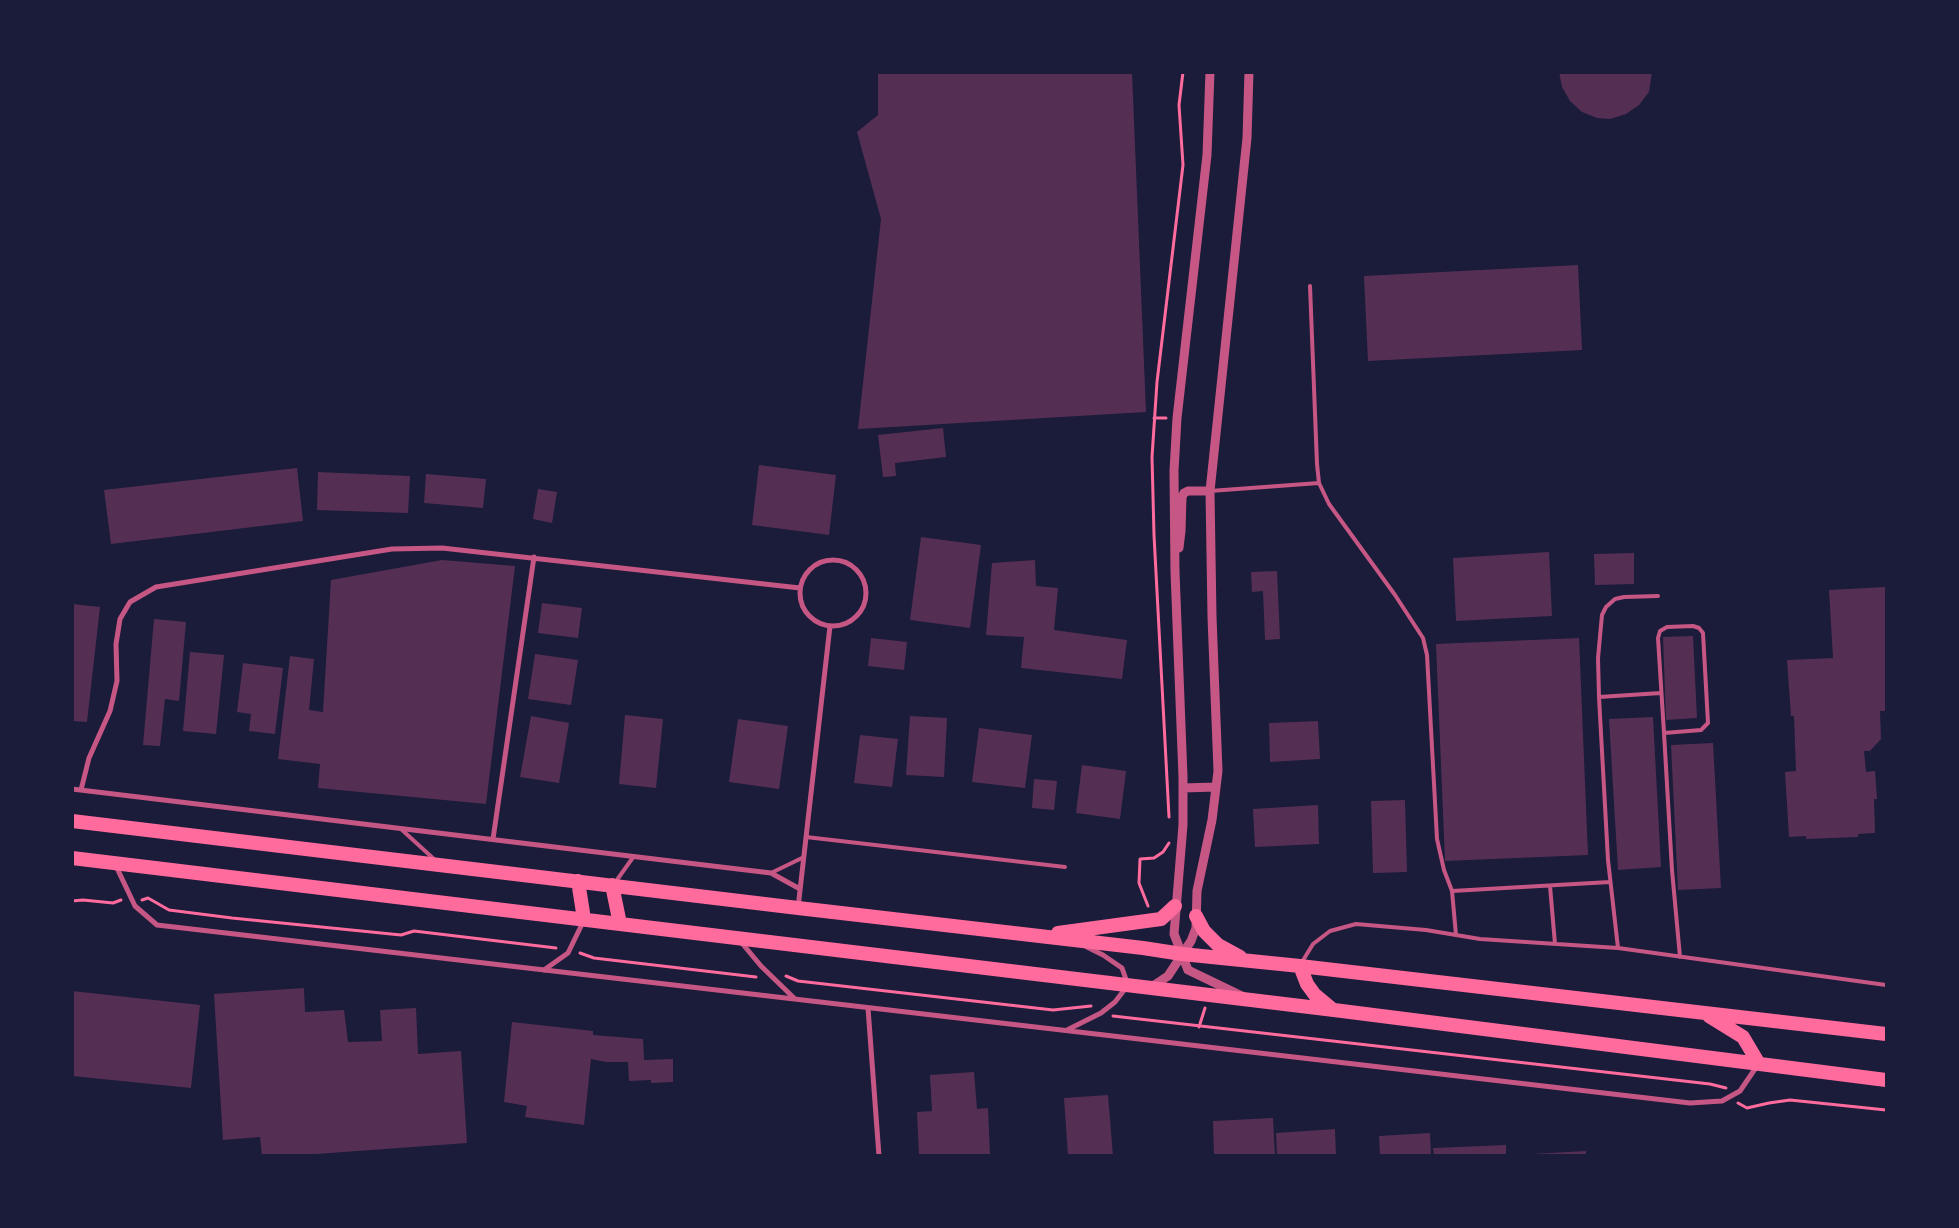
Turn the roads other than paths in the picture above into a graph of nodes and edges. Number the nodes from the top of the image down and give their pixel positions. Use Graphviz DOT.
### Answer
graph roads {
  1 [pos="1210,72"];
  2 [pos="1249,72"];
  3 [pos="1310,286"];
  4 [pos="1319,483"];
  5 [pos="1210,491"];
  6 [pos="534,557"];
  7 [pos="1175,572"];
  8 [pos="800,588"];
  9 [pos="1658,596"];
  10 [pos="830,626"];
  11 [pos="1662,693"];
  12 [pos="1599,697"];
  13 [pos="1664,733"];
  14 [pos="1216,787"];
  15 [pos="1183,788"];
  16 [pos="72,789"];
  17 [pos="81,790"];
  18 [pos="72,821"];
  19 [pos="400,828"];
  20 [pos="806,837"];
  21 [pos="493,839"];
  22 [pos="634,856"];
  23 [pos="804,856"];
  24 [pos="72,858"];
  25 [pos="112,863"];
  26 [pos="439,864"];
  27 [pos="72,867"];
  28 [pos="1065,867"];
  29 [pos="770,873"];
  30 [pos="578,881"];
  31 [pos="1610,882"];
  32 [pos="612,885"];
  33 [pos="1550,886"];
  34 [pos="800,888"];
  35 [pos="1452,892"];
  36 [pos="1175,906"];
  37 [pos="798,908"];
  38 [pos="1196,916"];
  39 [pos="584,920"];
  40 [pos="620,924"];
  41 [pos="1456,935"];
  42 [pos="1040,936"];
  43 [pos="738,938"];
  44 [pos="1072,940"];
  45 [pos="1555,944"];
  46 [pos="1618,948"];
  47 [pos="1182,954"];
  48 [pos="1680,957"];
  49 [pos="1248,961"];
  50 [pos="1300,966"];
  51 [pos="544,970"];
  52 [pos="1128,985"];
  53 [pos="1886,985"];
  54 [pos="1150,988"];
  55 [pos="796,999"];
  56 [pos="1253,1002"];
  57 [pos="868,1008"];
  58 [pos="1334,1010"];
  59 [pos="1706,1014"];
  60 [pos="1066,1030"];
  61 [pos="1886,1034"];
  62 [pos="1759,1064"];
  63 [pos="1886,1080"];
  64 [pos="879,1156"];
  1 -- 7 [label="street"];
  2 -- 5 [label="street"];
  3 -- 4 [label="lane"];
  4 -- 5 [label="lane"];
  4 -- 35 [label="lane"];
  5 -- 7 [label="street"];
  5 -- 14 [label="street"];
  6 -- 8 [label="street"];
  6 -- 17 [label="street"];
  6 -- 21 [label="street"];
  7 -- 15 [label="street"];
  8 -- 10 [label="street"];
  8 -- 10 [label="street"];
  9 -- 12 [label="lane"];
  10 -- 20 [label="street"];
  11 -- 12 [label="lane"];
  11 -- 13 [label="lane"];
  11 -- 13 [label="lane"];
  12 -- 31 [label="lane"];
  13 -- 48 [label="lane"];
  14 -- 15 [label="street"];
  14 -- 38 [label="street"];
  15 -- 36 [label="street"];
  16 -- 17 [label="street"];
  17 -- 19 [label="street"];
  18 -- 26 [label="highway"];
  19 -- 21 [label="street"];
  19 -- 26 [label="lane"];
  20 -- 23 [label="street"];
  20 -- 28 [label="lane"];
  21 -- 22 [label="street"];
  22 -- 29 [label="street"];
  22 -- 32 [label="lane"];
  23 -- 29 [label="lane"];
  23 -- 34 [label="street"];
  24 -- 25 [label="highway"];
  25 -- 27 [label="highway"];
  25 -- 39 [label="highway"];
  25 -- 51 [label="street"];
  26 -- 30 [label="highway"];
  29 -- 34 [label="street"];
  30 -- 32 [label="highway"];
  30 -- 39 [label="highway"];
  31 -- 33 [label="lane"];
  31 -- 46 [label="lane"];
  32 -- 37 [label="highway"];
  32 -- 40 [label="highway"];
  33 -- 35 [label="lane"];
  33 -- 45 [label="lane"];
  34 -- 37 [label="street"];
  35 -- 41 [label="lane"];
  36 -- 42 [label="highway"];
  36 -- 47 [label="street"];
  37 -- 42 [label="highway"];
  38 -- 47 [label="street"];
  38 -- 49 [label="highway"];
  39 -- 40 [label="highway"];
  39 -- 51 [label="street"];
  40 -- 43 [label="highway"];
  41 -- 45 [label="lane"];
  41 -- 50 [label="lane"];
  42 -- 44 [label="highway"];
  43 -- 52 [label="highway"];
  43 -- 55 [label="street"];
  44 -- 47 [label="highway"];
  44 -- 52 [label="street"];
  45 -- 46 [label="lane"];
  46 -- 48 [label="lane"];
  47 -- 49 [label="highway"];
  47 -- 54 [label="street"];
  47 -- 56 [label="street"];
  48 -- 53 [label="lane"];
  49 -- 50 [label="highway"];
  50 -- 58 [label="highway"];
  50 -- 59 [label="highway"];
  51 -- 55 [label="street"];
  52 -- 54 [label="highway"];
  52 -- 60 [label="street"];
  54 -- 56 [label="highway"];
  55 -- 57 [label="street"];
  56 -- 58 [label="highway"];
  57 -- 60 [label="street"];
  57 -- 64 [label="street"];
  58 -- 62 [label="highway"];
  59 -- 61 [label="highway"];
  59 -- 62 [label="highway"];
  60 -- 62 [label="street"];
  62 -- 63 [label="highway"];
}
